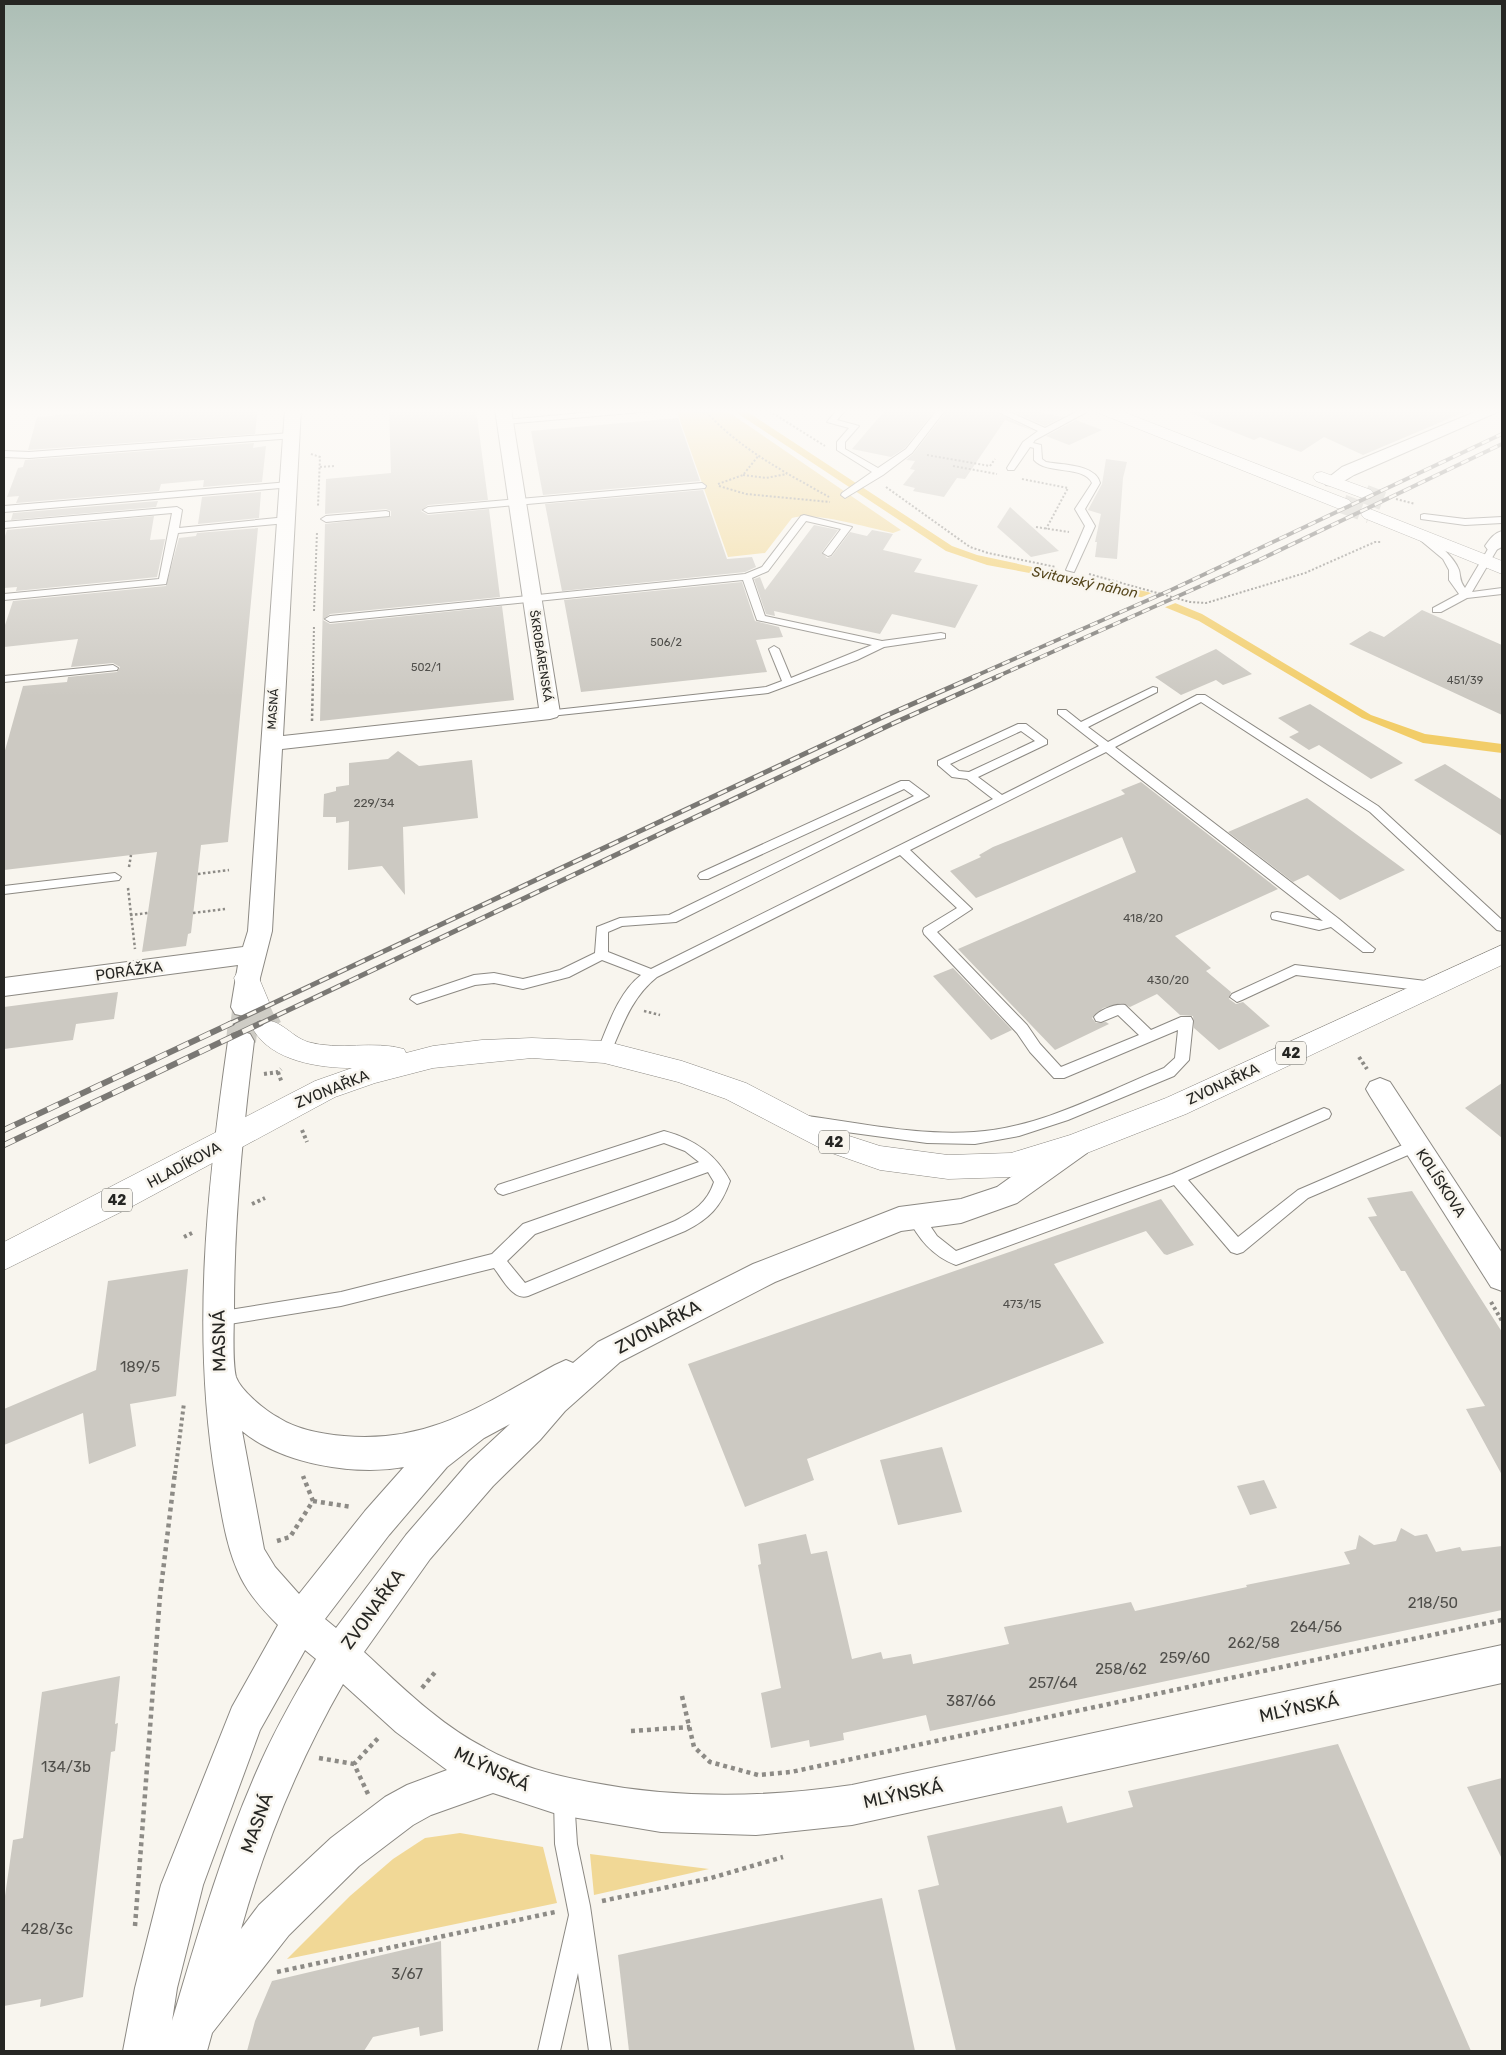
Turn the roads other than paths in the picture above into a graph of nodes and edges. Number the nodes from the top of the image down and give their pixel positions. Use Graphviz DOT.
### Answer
graph roads {
  1 [pos="53,505"];
  2 [pos="288,505"];
  3 [pos="485,505"];
  4 [pos="517,505"];
  5 [pos="1083,505"];
  6 [pos="1392,505"];
  7 [pos="4,509"];
  8 [pos="428,510"];
  9 [pos="386,514"];
  10 [pos="1370,514"];
  11 [pos="326,519"];
  12 [pos="287,520"];
  13 [pos="1502,520"];
  14 [pos="4,525"];
  15 [pos="1420,525"];
  16 [pos="174,531"];
  17 [pos="1497,552"];
  18 [pos="828,553"];
  19 [pos="1071,570"];
  20 [pos="746,577"];
  21 [pos="1502,591"];
  22 [pos="1465,595"];
  23 [pos="4,597"];
  24 [pos="532,600"];
  25 [pos="1437,610"];
  26 [pos="330,619"];
  27 [pos="941,636"];
  28 [pos="882,644"];
  29 [pos="774,649"];
  30 [pos="113,668"];
  31 [pos="4,679"];
  32 [pos="788,683"];
  33 [pos="1153,690"];
  34 [pos="1062,712"];
  35 [pos="550,713"];
  36 [pos="1081,726"];
  37 [pos="270,744"];
  38 [pos="1109,746"];
  39 [pos="970,776"];
  40 [pos="1001,800"];
  41 [pos="902,850"];
  42 [pos="704,876"];
  43 [pos="115,877"];
  44 [pos="4,890"];
  45 [pos="1276,916"];
  46 [pos="1334,922"];
  47 [pos="1502,927"];
  48 [pos="1368,949"];
  49 [pos="1502,954"];
  50 [pos="601,955"];
  51 [pos="652,974"];
  52 [pos="250,985"];
  53 [pos="4,987"];
  54 [pos="1434,987"];
  55 [pos="1237,997"];
  56 [pos="417,998"];
  57 [pos="1102,1017"];
  58 [pos="266,1028"];
  59 [pos="1148,1037"];
  60 [pos="241,1041"];
  61 [pos="604,1052"];
  62 [pos="433,1057"];
  63 [pos="1380,1089"];
  64 [pos="1324,1114"];
  65 [pos="794,1120"];
  66 [pos="230,1140"];
  67 [pos="1077,1145"];
  68 [pos="1417,1145"];
  69 [pos="712,1164"];
  70 [pos="1177,1178"];
  71 [pos="503,1189"];
  72 [pos="907,1217"];
  73 [pos="4,1257"];
  74 [pos="497,1260"];
  75 [pos="1502,1278"];
  76 [pos="218,1318"];
  77 [pos="609,1352"];
  78 [pos="220,1381"];
  79 [pos="474,1425"];
  80 [pos="301,1621"];
  81 [pos="339,1655"];
  82 [pos="1502,1664"];
  83 [pos="493,1773"];
  84 [pos="564,1797"];
  85 [pos="579,1910"];
  86 [pos="187,2040"];
  87 [pos="145,2051"];
  88 [pos="549,2051"];
  89 [pos="600,2051"];
  1 -- 7 [label="lane"];
  2 -- 12 [label="street, MASNÁ"];
  3 -- 8 [label="lane"];
  4 -- 24 [label="street, ŠKROBÁRENSKÁ"];
  5 -- 19 [label="lane"];
  6 -- 15 [label="main road"];
  9 -- 11 [label="lane"];
  10 -- 15 [label="main road"];
  12 -- 16 [label="lane"];
  12 -- 37 [label="street, MASNÁ"];
  13 -- 15 [label="lane"];
  14 -- 16 [label="lane"];
  15 -- 17 [label="main road"];
  15 -- 22 [label="lane"];
  16 -- 23 [label="lane"];
  17 -- 22 [label="lane"];
  18 -- 20 [label="lane"];
  20 -- 24 [label="lane"];
  20 -- 28 [label="lane"];
  21 -- 22 [label="lane"];
  22 -- 25 [label="lane"];
  24 -- 26 [label="lane"];
  24 -- 35 [label="street, ŠKROBÁRENSKÁ"];
  27 -- 28 [label="lane"];
  28 -- 32 [label="lane"];
  29 -- 32 [label="lane"];
  30 -- 31 [label="lane"];
  32 -- 35 [label="lane"];
  33 -- 36 [label="lane"];
  34 -- 36 [label="lane"];
  35 -- 37 [label="street, ŠKROBÁRENSKÁ"];
  36 -- 38 [label="lane"];
  37 -- 52 [label="street, MASNÁ"];
  38 -- 40 [label="lane"];
  38 -- 46 [label="lane"];
  38 -- 47 [label="lane"];
  39 -- 39 [label="lane"];
  39 -- 40 [label="lane"];
  40 -- 41 [label="lane"];
  41 -- 51 [label="lane"];
  41 -- 59 [label="lane"];
  42 -- 50 [label="lane"];
  43 -- 44 [label="lane"];
  45 -- 46 [label="lane"];
  46 -- 48 [label="lane"];
  49 -- 54 [label="main road, ZVONAŘKA / 42"];
  50 -- 51 [label="lane"];
  50 -- 56 [label="lane"];
  51 -- 61 [label="lane"];
  52 -- 53 [label="street, PORÁŽKA"];
  54 -- 55 [label="lane"];
  54 -- 67 [label="main road, ZVONAŘKA / 42"];
  57 -- 59 [label="lane"];
  58 -- 62 [label="main road"];
  59 -- 65 [label="lane"];
  60 -- 66 [label="street, MASNÁ"];
  61 -- 62 [label="main road, ZVONAŘKA / 42"];
  61 -- 65 [label="main road, ZVONAŘKA / 42"];
  62 -- 66 [label="main road, ZVONAŘKA / 42"];
  63 -- 68 [label="street, KOLÍSKOVA"];
  64 -- 70 [label="lane"];
  65 -- 67 [label="main road, ZVONAŘKA / 42"];
  66 -- 73 [label="main road, HLADÍKOVA / 42"];
  66 -- 76 [label="street, MASNÁ"];
  67 -- 72 [label="street, ZVONAŘKA"];
  68 -- 70 [label="lane"];
  68 -- 75 [label="street, KOLÍSKOVA"];
  69 -- 71 [label="lane"];
  69 -- 74 [label="lane"];
  69 -- 74 [label="lane"];
  70 -- 72 [label="lane"];
  72 -- 77 [label="street, ZVONAŘKA"];
  74 -- 76 [label="lane"];
  76 -- 78 [label="street, MASNÁ"];
  77 -- 79 [label="street"];
  77 -- 81 [label="street, ZVONAŘKA"];
  78 -- 79 [label="street"];
  78 -- 80 [label="street, MASNÁ"];
  79 -- 80 [label="street"];
  80 -- 81 [label="street, MASNÁ"];
  80 -- 87 [label="street"];
  81 -- 83 [label="street, MLÝNSKÁ"];
  81 -- 86 [label="street, MASNÁ"];
  82 -- 84 [label="street, MLÝNSKÁ"];
  83 -- 84 [label="street, MLÝNSKÁ"];
  83 -- 86 [label="street"];
  84 -- 85 [label="lane"];
  85 -- 88 [label="lane"];
  85 -- 89 [label="lane"];
}
